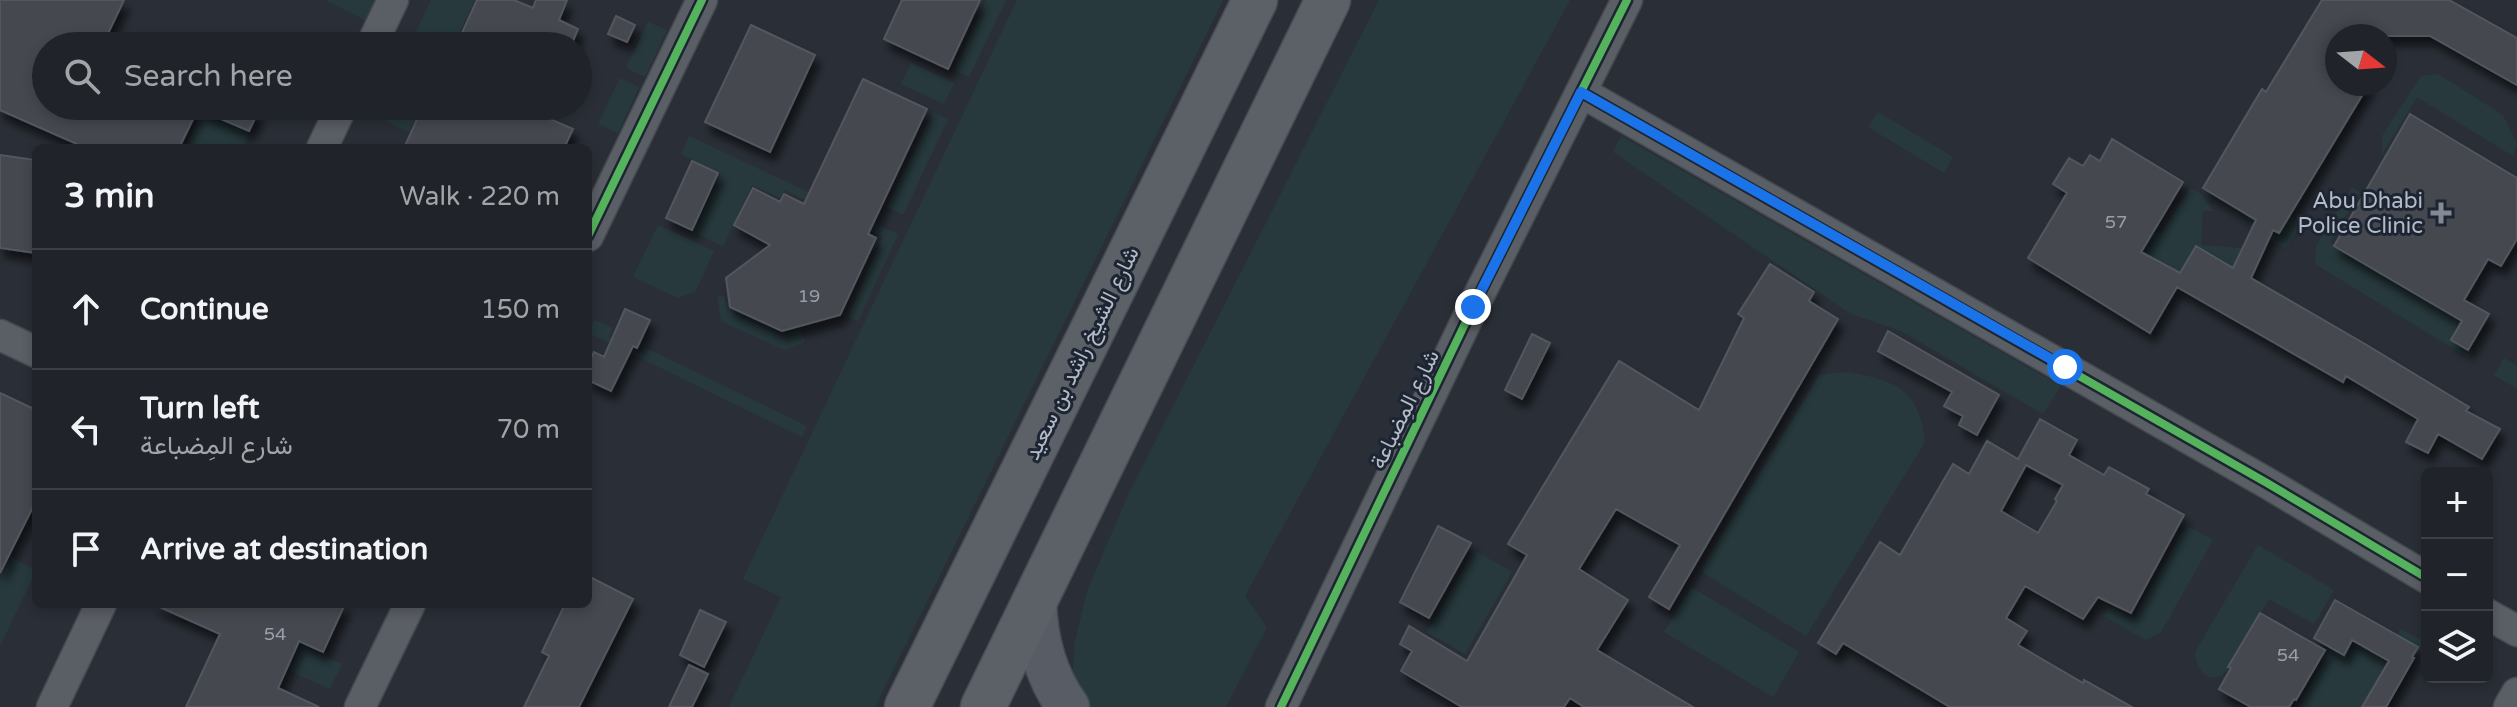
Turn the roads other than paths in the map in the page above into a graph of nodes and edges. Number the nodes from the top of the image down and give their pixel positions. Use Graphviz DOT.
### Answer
graph roads {
  1 [pos="393,0"];
  2 [pos="702,0"];
  3 [pos="1328,0"];
  4 [pos="1627,0"];
  5 [pos="1254,1"];
  6 [pos="378,32"];
  7 [pos="1581,92"];
  8 [pos="335,120"];
  9 [pos="324,144"];
  10 [pos="592,228"];
  11 [pos="0,335"];
  12 [pos="32,350"];
  13 [pos="2421,574"];
  14 [pos="1035,601"];
  15 [pos="99,608"];
  16 [pos="408,608"];
  17 [pos="2493,617"];
  18 [pos="2517,631"];
  19 [pos="2517,693"];
  20 [pos="52,707"];
  21 [pos="360,707"];
  22 [pos="907,707"];
  23 [pos="983,707"];
  24 [pos="1068,707"];
  25 [pos="1281,707"];
  26 [pos="2509,707"];
  1 -- 6 [label="street"];
  2 -- 10 [label="street"];
  3 -- 14 [label="main road"];
  4 -- 7 [label="street, شارع المِضباعة"];
  5 -- 22 [label="main road, شارع الشيخ راشد بن سعيد"];
  7 -- 13 [label="street"];
  7 -- 25 [label="street, شارع المِضباعة"];
  8 -- 9 [label="street"];
  11 -- 12 [label="street"];
  14 -- 23 [label="main road"];
  14 -- 24 [label="street"];
  15 -- 20 [label="street"];
  16 -- 21 [label="street"];
  17 -- 18 [label="street"];
  19 -- 26 [label="street"];
}
